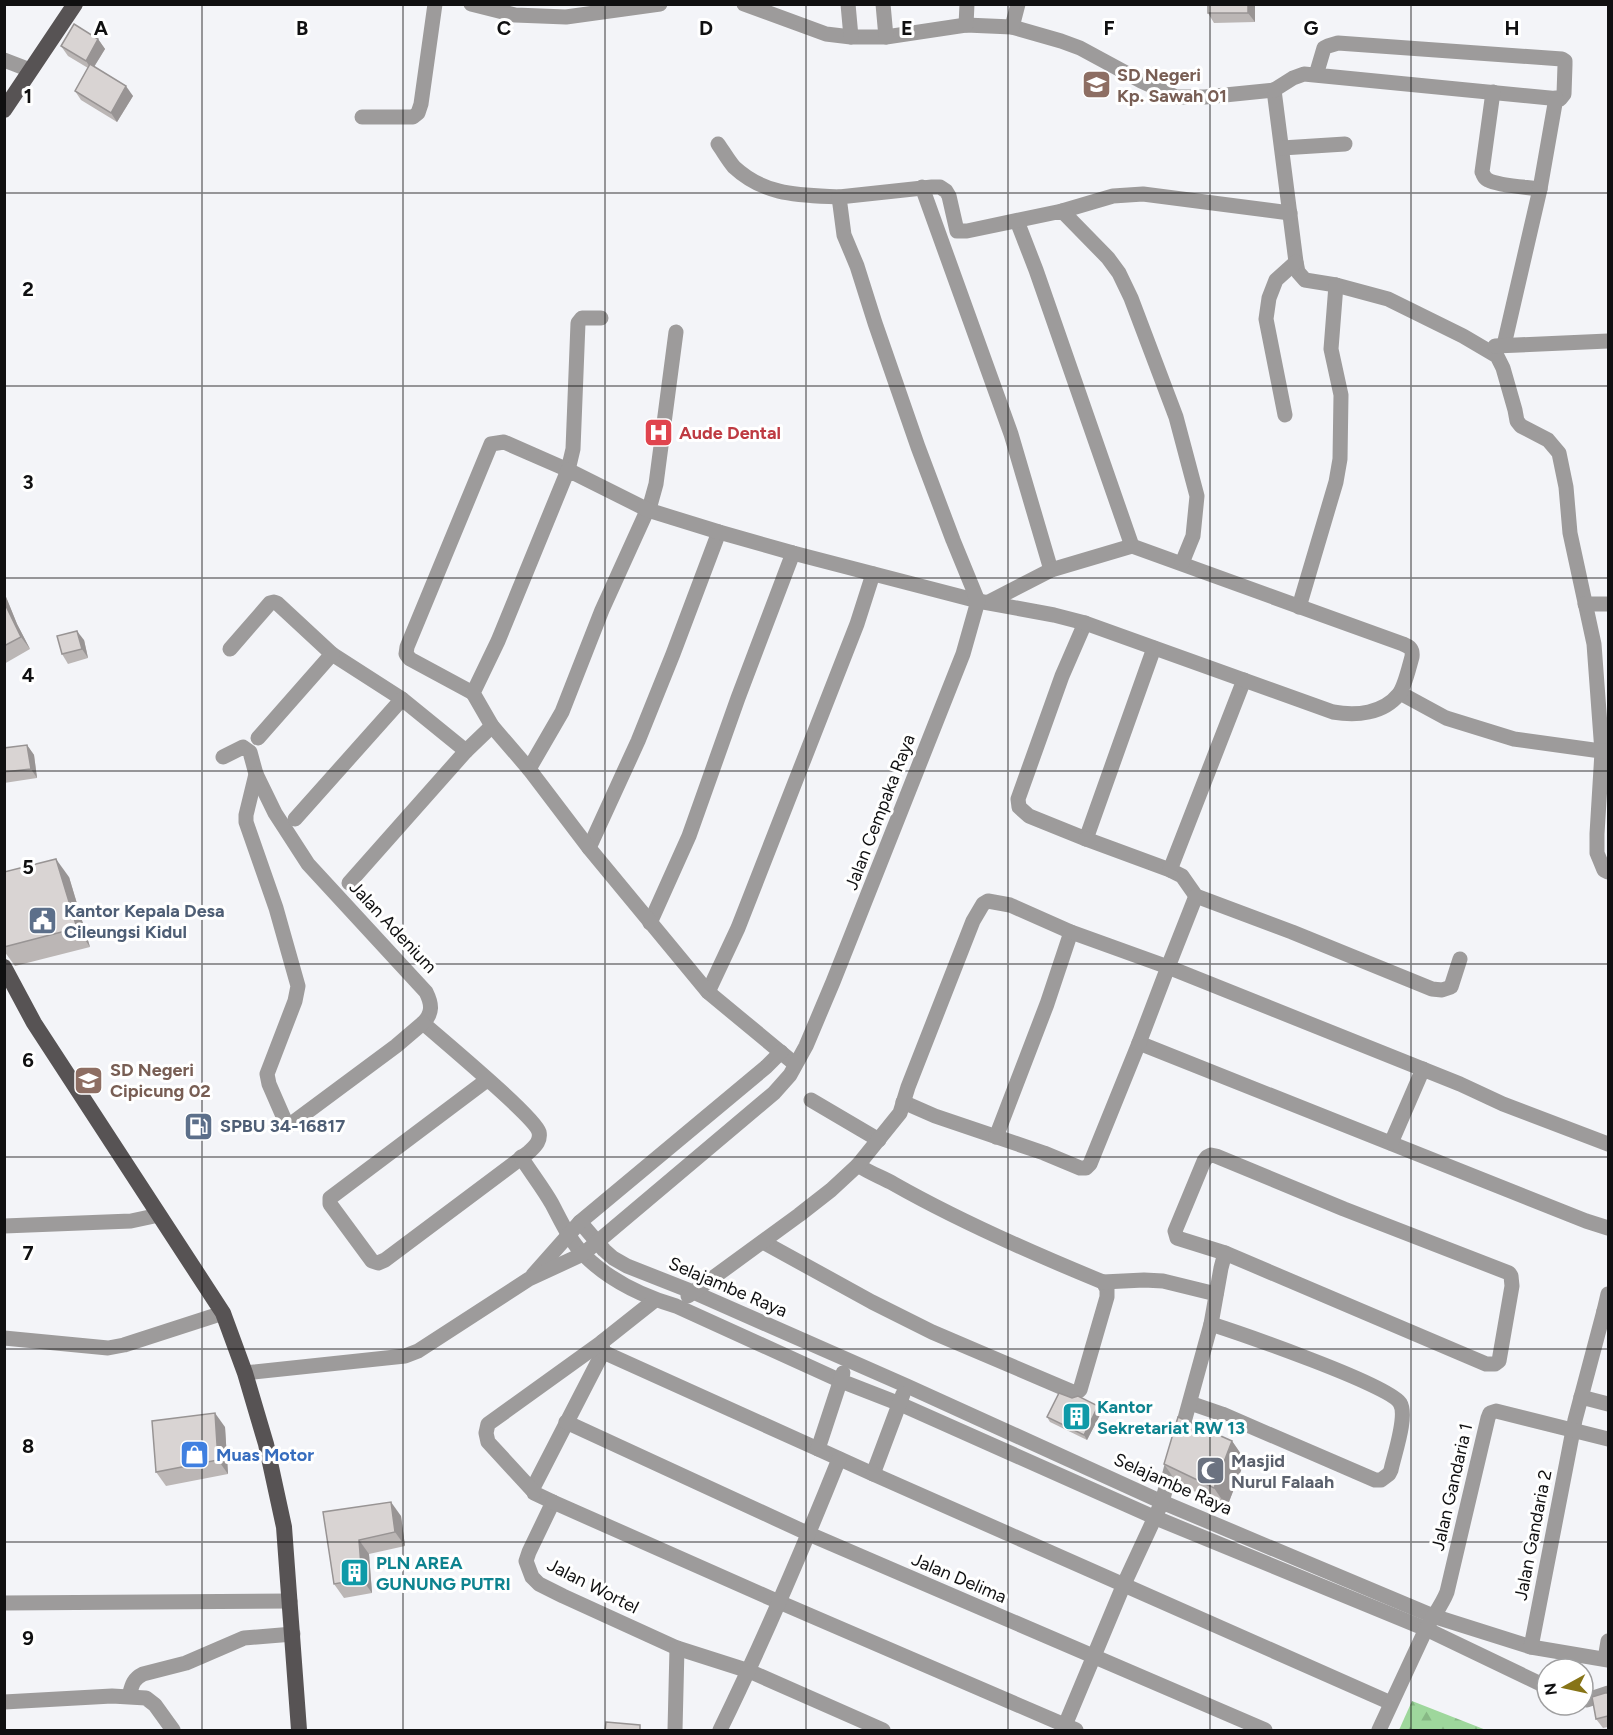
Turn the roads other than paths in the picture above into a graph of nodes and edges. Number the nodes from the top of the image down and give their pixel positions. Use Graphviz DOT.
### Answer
graph roads {
  1 [pos="75,4"];
  2 [pos="435,4"];
  3 [pos="471,4"];
  4 [pos="660,4"];
  5 [pos="744,4"];
  6 [pos="848,4"];
  7 [pos="883,4"];
  8 [pos="967,4"];
  9 [pos="1018,4"];
  10 [pos="966,26"];
  11 [pos="1012,27"];
  12 [pos="851,37"];
  13 [pos="886,37"];
  14 [pos="4,60"];
  15 [pos="30,70"];
  16 [pos="1316,75"];
  17 [pos="1274,90"];
  18 [pos="1493,92"];
  19 [pos="1556,98"];
  20 [pos="4,110"];
  21 [pos="362,117"];
  22 [pos="718,144"];
  23 [pos="1345,144"];
  24 [pos="1282,148"];
  25 [pos="922,187"];
  26 [pos="1540,189"];
  27 [pos="839,198"];
  28 [pos="1062,211"];
  29 [pos="1290,213"];
  30 [pos="1017,221"];
  31 [pos="1296,262"];
  32 [pos="1336,285"];
  33 [pos="601,318"];
  34 [pos="676,332"];
  35 [pos="1608,341"];
  36 [pos="1504,345"];
  37 [pos="1484,348"];
  38 [pos="1285,415"];
  39 [pos="569,468"];
  40 [pos="650,506"];
  41 [pos="719,532"];
  42 [pos="1132,546"];
  43 [pos="793,553"];
  44 [pos="1182,563"];
  45 [pos="1051,570"];
  46 [pos="873,574"];
  47 [pos="983,602"];
  48 [pos="1585,604"];
  49 [pos="1608,604"];
  50 [pos="1299,607"];
  51 [pos="1085,623"];
  52 [pos="1154,648"];
  53 [pos="230,649"];
  54 [pos="332,654"];
  55 [pos="1244,680"];
  56 [pos="473,693"];
  57 [pos="1400,693"];
  58 [pos="402,699"];
  59 [pos="258,738"];
  60 [pos="479,739"];
  61 [pos="1605,752"];
  62 [pos="223,757"];
  63 [pos="529,769"];
  64 [pos="256,774"];
  65 [pos="295,819"];
  66 [pos="1086,839"];
  67 [pos="589,848"];
  68 [pos="1170,870"];
  69 [pos="1608,872"];
  70 [pos="349,883"];
  71 [pos="1196,896"];
  72 [pos="650,923"];
  73 [pos="1071,932"];
  74 [pos="1460,959"];
  75 [pos="1168,967"];
  76 [pos="6,973"];
  77 [pos="708,992"];
  78 [pos="423,1023"];
  79 [pos="1139,1043"];
  80 [pos="774,1059"];
  81 [pos="1423,1070"];
  82 [pos="788,1075"];
  83 [pos="486,1080"];
  84 [pos="811,1100"];
  85 [pos="902,1108"];
  86 [pos="996,1137"];
  87 [pos="879,1140"];
  88 [pos="1391,1143"];
  89 [pos="1608,1144"];
  90 [pos="521,1157"];
  91 [pos="858,1165"];
  92 [pos="159,1215"];
  93 [pos="580,1221"];
  94 [pos="4,1226"];
  95 [pos="1608,1228"];
  96 [pos="568,1234"];
  97 [pos="597,1242"];
  98 [pos="763,1242"];
  99 [pos="1225,1253"];
  100 [pos="583,1254"];
  101 [pos="529,1279"];
  102 [pos="1218,1281"];
  103 [pos="1103,1282"];
  104 [pos="693,1292"];
  105 [pos="1608,1294"];
  106 [pos="655,1300"];
  107 [pos="675,1306"];
  108 [pos="1606,1312"];
  109 [pos="223,1313"];
  110 [pos="1211,1323"];
  111 [pos="4,1338"];
  112 [pos="603,1347"];
  113 [pos="848,1361"];
  114 [pos="245,1373"];
  115 [pos="841,1381"];
  116 [pos="907,1386"];
  117 [pos="1190,1403"];
  118 [pos="900,1404"];
  119 [pos="1608,1404"];
  120 [pos="1577,1414"];
  121 [pos="566,1422"];
  122 [pos="1608,1439"];
  123 [pos="818,1449"];
  124 [pos="839,1459"];
  125 [pos="873,1474"];
  126 [pos="534,1492"];
  127 [pos="553,1502"];
  128 [pos="1162,1502"];
  129 [pos="1156,1518"];
  130 [pos="809,1534"];
  131 [pos="1124,1584"];
  132 [pos="290,1600"];
  133 [pos="778,1602"];
  134 [pos="4,1603"];
  135 [pos="1430,1622"];
  136 [pos="293,1634"];
  137 [pos="1608,1641"];
  138 [pos="1531,1647"];
  139 [pos="677,1648"];
  140 [pos="1095,1658"];
  141 [pos="1607,1660"];
  142 [pos="749,1671"];
  143 [pos="1535,1680"];
  144 [pos="129,1696"];
  145 [pos="4,1702"];
  146 [pos="1391,1703"];
  147 [pos="1068,1729"];
  148 [pos="173,1731"];
  149 [pos="299,1731"];
  150 [pos="675,1731"];
  151 [pos="720,1731"];
  152 [pos="883,1731"];
  153 [pos="1265,1731"];
  154 [pos="1379,1731"];
  1 -- 15 [label="main road"];
  2 -- 21 [label="street"];
  3 -- 4 [label="street"];
  5 -- 12 [label="street"];
  6 -- 12 [label="street"];
  7 -- 13 [label="street"];
  8 -- 10 [label="street"];
  9 -- 11 [label="street"];
  10 -- 11 [label="street"];
  10 -- 13 [label="street"];
  11 -- 17 [label="street"];
  12 -- 13 [label="street"];
  14 -- 15 [label="street"];
  15 -- 20 [label="main road"];
  16 -- 17 [label="street"];
  16 -- 18 [label="street"];
  16 -- 19 [label="street"];
  17 -- 24 [label="street"];
  18 -- 19 [label="street"];
  18 -- 26 [label="street"];
  19 -- 26 [label="street"];
  22 -- 27 [label="street"];
  23 -- 24 [label="street"];
  24 -- 29 [label="street"];
  25 -- 27 [label="street"];
  25 -- 30 [label="street"];
  25 -- 45 [label="street"];
  26 -- 36 [label="street"];
  27 -- 47 [label="street"];
  28 -- 29 [label="street"];
  28 -- 30 [label="street"];
  28 -- 44 [label="street"];
  29 -- 31 [label="street"];
  30 -- 42 [label="street"];
  31 -- 32 [label="street"];
  31 -- 38 [label="street"];
  32 -- 37 [label="street"];
  32 -- 50 [label="street"];
  33 -- 39 [label="street"];
  34 -- 40 [label="street"];
  35 -- 36 [label="street"];
  36 -- 37 [label="street"];
  37 -- 48 [label="street"];
  39 -- 40 [label="street"];
  39 -- 56 [label="street"];
  39 -- 56 [label="street"];
  40 -- 41 [label="street"];
  40 -- 63 [label="street"];
  41 -- 43 [label="street"];
  41 -- 67 [label="street"];
  42 -- 44 [label="street"];
  42 -- 45 [label="street"];
  43 -- 46 [label="street"];
  43 -- 72 [label="street"];
  44 -- 50 [label="street"];
  45 -- 47 [label="street"];
  46 -- 47 [label="street"];
  46 -- 77 [label="street"];
  47 -- 51 [label="street"];
  47 -- 82 [label="street, Jalan Cempaka Raya"];
  48 -- 49 [label="street"];
  48 -- 61 [label="street"];
  50 -- 57 [label="street"];
  51 -- 52 [label="street"];
  51 -- 66 [label="street"];
  52 -- 55 [label="street"];
  52 -- 66 [label="street"];
  53 -- 54 [label="street"];
  54 -- 58 [label="street"];
  54 -- 59 [label="street"];
  55 -- 57 [label="street"];
  55 -- 68 [label="street"];
  56 -- 60 [label="street"];
  57 -- 61 [label="street"];
  58 -- 60 [label="street"];
  58 -- 65 [label="street"];
  60 -- 63 [label="street"];
  60 -- 70 [label="street"];
  61 -- 69 [label="street"];
  62 -- 64 [label="street, Jalan Adenium"];
  63 -- 67 [label="street"];
  64 -- 78 [label="street, Jalan Adenium"];
  64 -- 78 [label="street"];
  66 -- 68 [label="street"];
  67 -- 72 [label="street"];
  68 -- 71 [label="street"];
  71 -- 74 [label="street"];
  71 -- 75 [label="street"];
  72 -- 77 [label="street"];
  73 -- 75 [label="street"];
  73 -- 85 [label="street"];
  73 -- 86 [label="street"];
  75 -- 79 [label="street"];
  75 -- 81 [label="street"];
  76 -- 92 [label="main road"];
  77 -- 80 [label="street"];
  78 -- 83 [label="street"];
  79 -- 86 [label="street"];
  79 -- 88 [label="street"];
  80 -- 82 [label="street"];
  80 -- 93 [label="street"];
  81 -- 88 [label="street"];
  81 -- 89 [label="street"];
  82 -- 97 [label="street, Jalan Cempaka Raya"];
  83 -- 90 [label="street"];
  83 -- 90 [label="street"];
  84 -- 87 [label="street"];
  85 -- 86 [label="street"];
  85 -- 87 [label="street"];
  87 -- 91 [label="street"];
  88 -- 95 [label="street"];
  90 -- 96 [label="street"];
  91 -- 98 [label="street"];
  91 -- 103 [label="street"];
  92 -- 94 [label="street"];
  92 -- 109 [label="main road"];
  93 -- 96 [label="street"];
  93 -- 97 [label="street, Selajambe Raya"];
  96 -- 100 [label="street"];
  96 -- 101 [label="street"];
  97 -- 100 [label="street, Jalan Cempaka Raya"];
  97 -- 104 [label="street, Selajambe Raya"];
  98 -- 103 [label="street"];
  98 -- 104 [label="street"];
  99 -- 99 [label="street"];
  99 -- 102 [label="street"];
  100 -- 101 [label="street, Jalan Cempaka Raya"];
  100 -- 106 [label="street"];
  101 -- 114 [label="street"];
  102 -- 103 [label="street"];
  102 -- 110 [label="street"];
  104 -- 107 [label="street"];
  104 -- 113 [label="street, Selajambe Raya"];
  105 -- 108 [label="street, Jalan Gandaria 2"];
  106 -- 107 [label="street"];
  106 -- 112 [label="street"];
  107 -- 115 [label="street"];
  108 -- 120 [label="street, Jalan Gandaria 2"];
  109 -- 111 [label="street"];
  109 -- 114 [label="main road"];
  110 -- 117 [label="street"];
  110 -- 117 [label="street"];
  112 -- 121 [label="street"];
  112 -- 123 [label="street"];
  112 -- 126 [label="street"];
  113 -- 115 [label="street"];
  113 -- 116 [label="street, Selajambe Raya"];
  114 -- 132 [label="main road"];
  115 -- 118 [label="street"];
  115 -- 123 [label="street"];
  116 -- 118 [label="street"];
  116 -- 128 [label="street, Selajambe Raya"];
  117 -- 128 [label="street"];
  118 -- 125 [label="street"];
  118 -- 129 [label="street"];
  119 -- 120 [label="street"];
  120 -- 122 [label="street, Jalan Gandaria 1"];
  120 -- 135 [label="street, Jalan Gandaria 1"];
  120 -- 138 [label="street, Jalan Gandaria 2"];
  121 -- 126 [label="street"];
  121 -- 130 [label="street, Jalan Delima"];
  123 -- 124 [label="street"];
  124 -- 125 [label="street"];
  124 -- 130 [label="street"];
  125 -- 131 [label="street"];
  126 -- 127 [label="street"];
  127 -- 133 [label="street"];
  127 -- 139 [label="street, Jalan Wortel"];
  128 -- 129 [label="street"];
  128 -- 135 [label="street, Selajambe Raya"];
  129 -- 131 [label="street"];
  129 -- 135 [label="street"];
  130 -- 133 [label="street"];
  130 -- 140 [label="street, Jalan Delima"];
  131 -- 140 [label="street"];
  131 -- 146 [label="street"];
  132 -- 134 [label="street"];
  132 -- 136 [label="main road"];
  133 -- 142 [label="street"];
  133 -- 147 [label="street"];
  135 -- 138 [label="street, Selajambe Raya"];
  135 -- 143 [label="street"];
  135 -- 146 [label="street, Jalan Gandaria 1"];
  136 -- 144 [label="street"];
  136 -- 149 [label="main road"];
  137 -- 141 [label="street"];
  138 -- 141 [label="street, Selajambe Raya"];
  139 -- 142 [label="street, Jalan Wortel"];
  139 -- 150 [label="street"];
  140 -- 147 [label="street"];
  140 -- 153 [label="street, Jalan Delima"];
  142 -- 151 [label="street"];
  142 -- 152 [label="street, Jalan Wortel"];
  144 -- 145 [label="street"];
  144 -- 148 [label="street"];
  146 -- 154 [label="street, Jalan Gandaria 1"];
}
